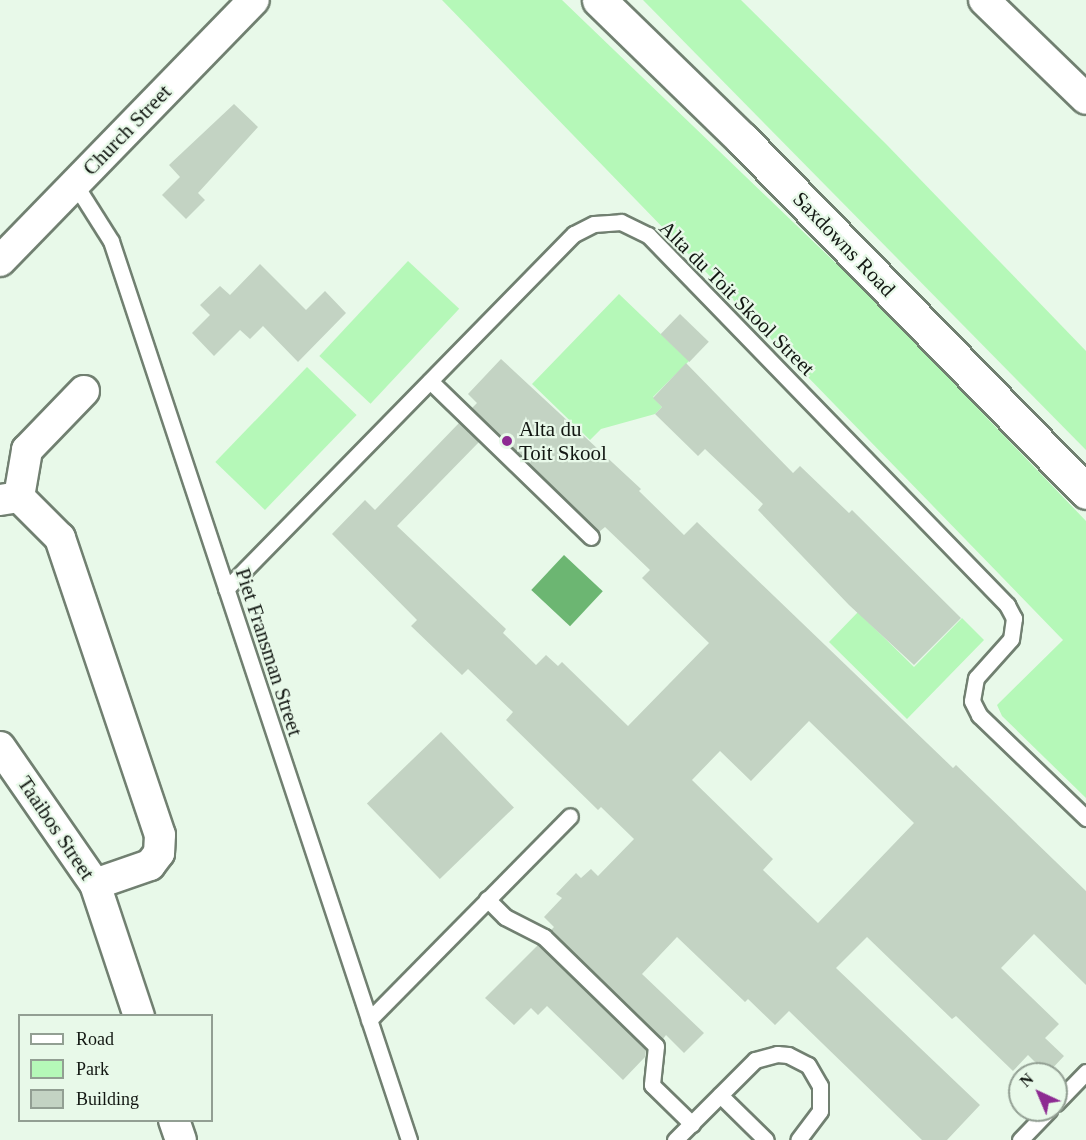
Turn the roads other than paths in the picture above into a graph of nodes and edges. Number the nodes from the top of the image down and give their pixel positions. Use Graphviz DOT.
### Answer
graph roads {
  1 [pos="254,0"];
  2 [pos="599,0"];
  3 [pos="984,0"];
  4 [pos="1086,99"];
  5 [pos="75,184"];
  6 [pos="0,261"];
  7 [pos="430,381"];
  8 [pos="84,392"];
  9 [pos="1086,492"];
  10 [pos="9,499"];
  11 [pos="591,537"];
  12 [pos="226,589"];
  13 [pos="0,747"];
  14 [pos="570,816"];
  15 [pos="1086,818"];
  16 [pos="95,884"];
  17 [pos="488,899"];
  18 [pos="138,1014"];
  19 [pos="369,1020"];
  20 [pos="1086,1072"];
  21 [pos="1068,1090"];
  22 [pos="720,1095"];
  23 [pos="175,1122"];
  24 [pos="1037,1122"];
  25 [pos="692,1124"];
  26 [pos="181,1140"];
  27 [pos="409,1140"];
  28 [pos="675,1140"];
  29 [pos="766,1140"];
  30 [pos="798,1140"];
  31 [pos="1020,1140"];
  1 -- 5 [label="street, Church Street"];
  2 -- 9 [label="street, Saxdowns Road"];
  3 -- 4 [label="street"];
  5 -- 6 [label="street, Church Street"];
  5 -- 12 [label="lane, Piet Fransman Street"];
  7 -- 11 [label="lane"];
  7 -- 12 [label="lane, Alta du Toit Skool Street"];
  7 -- 15 [label="lane, Alta du Toit Skool Street"];
  8 -- 10 [label="street"];
  10 -- 16 [label="street"];
  12 -- 19 [label="lane, Piet Fransman Street"];
  13 -- 16 [label="street, Taaibos Street"];
  14 -- 17 [label="lane"];
  16 -- 18 [label="street, Taaibos Street"];
  17 -- 19 [label="lane"];
  17 -- 25 [label="lane"];
  19 -- 27 [label="lane, Piet Fransman Street"];
  20 -- 21 [label="lane"];
  22 -- 25 [label="lane"];
  22 -- 29 [label="lane"];
  22 -- 30 [label="lane"];
  23 -- 26 [label="street"];
  24 -- 31 [label="lane"];
  25 -- 28 [label="lane"];
}
